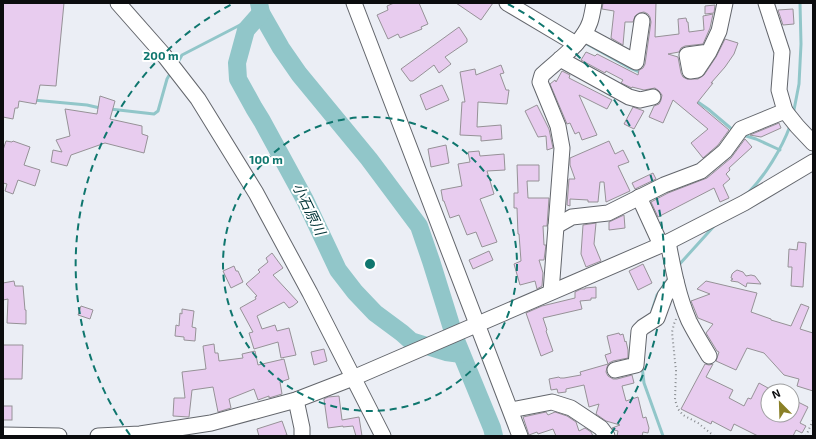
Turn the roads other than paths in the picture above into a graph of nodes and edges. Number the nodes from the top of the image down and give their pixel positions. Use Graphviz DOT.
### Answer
graph roads {
  1 [pos="118,3"];
  2 [pos="354,3"];
  3 [pos="507,3"];
  4 [pos="594,3"];
  5 [pos="725,3"];
  6 [pos="766,3"];
  7 [pos="642,21"];
  8 [pos="580,39"];
  9 [pos="709,52"];
  10 [pos="560,59"];
  11 [pos="653,98"];
  12 [pos="785,111"];
  13 [pos="813,143"];
  14 [pos="813,162"];
  15 [pos="639,197"];
  16 [pos="556,226"];
  17 [pos="664,243"];
  18 [pos="676,281"];
  19 [pos="551,292"];
  20 [pos="477,324"];
  21 [pos="709,356"];
  22 [pos="615,370"];
  23 [pos="355,376"];
  24 [pos="296,400"];
  25 [pos="511,410"];
  26 [pos="3,435"];
  27 [pos="59,436"];
  28 [pos="98,436"];
  29 [pos="302,436"];
  30 [pos="383,436"];
  31 [pos="520,436"];
  32 [pos="607,436"];
  1 -- 23 [label="street"];
  2 -- 20 [label="street"];
  3 -- 8 [label="street"];
  4 -- 8 [label="street"];
  5 -- 9 [label="street"];
  6 -- 12 [label="street"];
  7 -- 8 [label="street"];
  8 -- 10 [label="street"];
  10 -- 11 [label="street"];
  10 -- 16 [label="street"];
  12 -- 13 [label="street"];
  12 -- 15 [label="street"];
  14 -- 17 [label="street"];
  15 -- 16 [label="street"];
  15 -- 17 [label="street"];
  16 -- 19 [label="street"];
  17 -- 18 [label="street"];
  17 -- 19 [label="street"];
  18 -- 21 [label="street"];
  18 -- 22 [label="street"];
  19 -- 20 [label="street"];
  20 -- 23 [label="street"];
  20 -- 25 [label="street"];
  23 -- 24 [label="street"];
  23 -- 30 [label="street"];
  24 -- 28 [label="street"];
  24 -- 29 [label="street"];
  25 -- 31 [label="street"];
  25 -- 32 [label="street"];
  26 -- 27 [label="street"];
}
